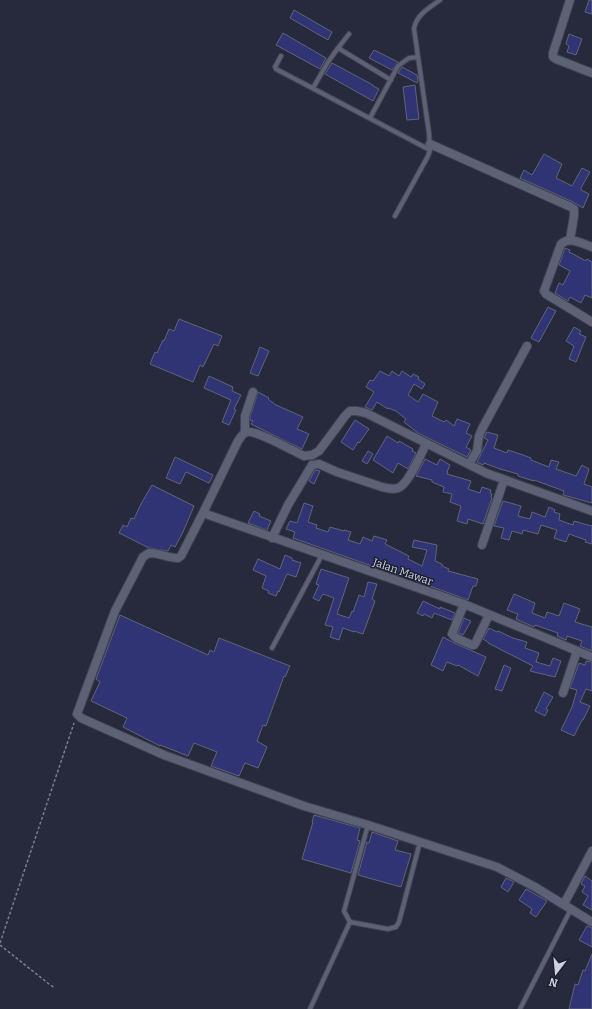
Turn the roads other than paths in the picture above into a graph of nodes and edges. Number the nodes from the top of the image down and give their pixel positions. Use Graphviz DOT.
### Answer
graph roads {
  1 [pos="440,0"];
  2 [pos="570,0"];
  3 [pos="349,34"];
  4 [pos="338,48"];
  5 [pos="281,56"];
  6 [pos="418,57"];
  7 [pos="592,73"];
  8 [pos="390,80"];
  9 [pos="313,88"];
  10 [pos="370,118"];
  11 [pos="430,147"];
  12 [pos="395,216"];
  13 [pos="570,240"];
  14 [pos="592,248"];
  15 [pos="592,322"];
  16 [pos="527,346"];
  17 [pos="253,392"];
  18 [pos="245,433"];
  19 [pos="426,444"];
  20 [pos="469,464"];
  21 [pos="504,480"];
  22 [pos="592,511"];
  23 [pos="203,513"];
  24 [pos="272,538"];
  25 [pos="482,545"];
  26 [pos="322,555"];
  27 [pos="464,604"];
  28 [pos="489,615"];
  29 [pos="272,648"];
  30 [pos="577,651"];
  31 [pos="592,657"];
  32 [pos="563,693"];
  33 [pos="368,825"];
  34 [pos="420,841"];
  35 [pos="592,851"];
  36 [pos="567,906"];
  37 [pos="350,922"];
  38 [pos="592,922"];
  39 [pos="310,1009"];
  40 [pos="520,1009"];
  1 -- 6 [label="lane"];
  2 -- 7 [label="street"];
  3 -- 4 [label="lane"];
  4 -- 8 [label="lane"];
  4 -- 9 [label="lane"];
  5 -- 9 [label="lane"];
  6 -- 8 [label="lane"];
  6 -- 11 [label="lane"];
  8 -- 10 [label="lane"];
  9 -- 10 [label="lane"];
  10 -- 11 [label="lane"];
  11 -- 12 [label="lane"];
  11 -- 13 [label="street"];
  13 -- 14 [label="street"];
  13 -- 15 [label="street"];
  16 -- 20 [label="street"];
  17 -- 18 [label="street"];
  18 -- 19 [label="street"];
  18 -- 23 [label="street"];
  19 -- 20 [label="street"];
  19 -- 24 [label="street"];
  20 -- 21 [label="street"];
  21 -- 22 [label="street"];
  21 -- 25 [label="street"];
  23 -- 24 [label="street, Jalan Mawar"];
  23 -- 33 [label="street"];
  24 -- 26 [label="street, Jalan Mawar"];
  26 -- 27 [label="street, Jalan Mawar"];
  26 -- 29 [label="lane"];
  27 -- 28 [label="street, Jalan Mawar"];
  27 -- 28 [label="street"];
  28 -- 30 [label="street, Jalan Mawar"];
  30 -- 31 [label="street, Jalan Mawar"];
  30 -- 32 [label="street"];
  33 -- 34 [label="street"];
  33 -- 37 [label="lane"];
  34 -- 36 [label="street"];
  34 -- 37 [label="lane"];
  35 -- 36 [label="street"];
  36 -- 38 [label="street"];
  36 -- 40 [label="lane"];
  37 -- 39 [label="lane"];
}
